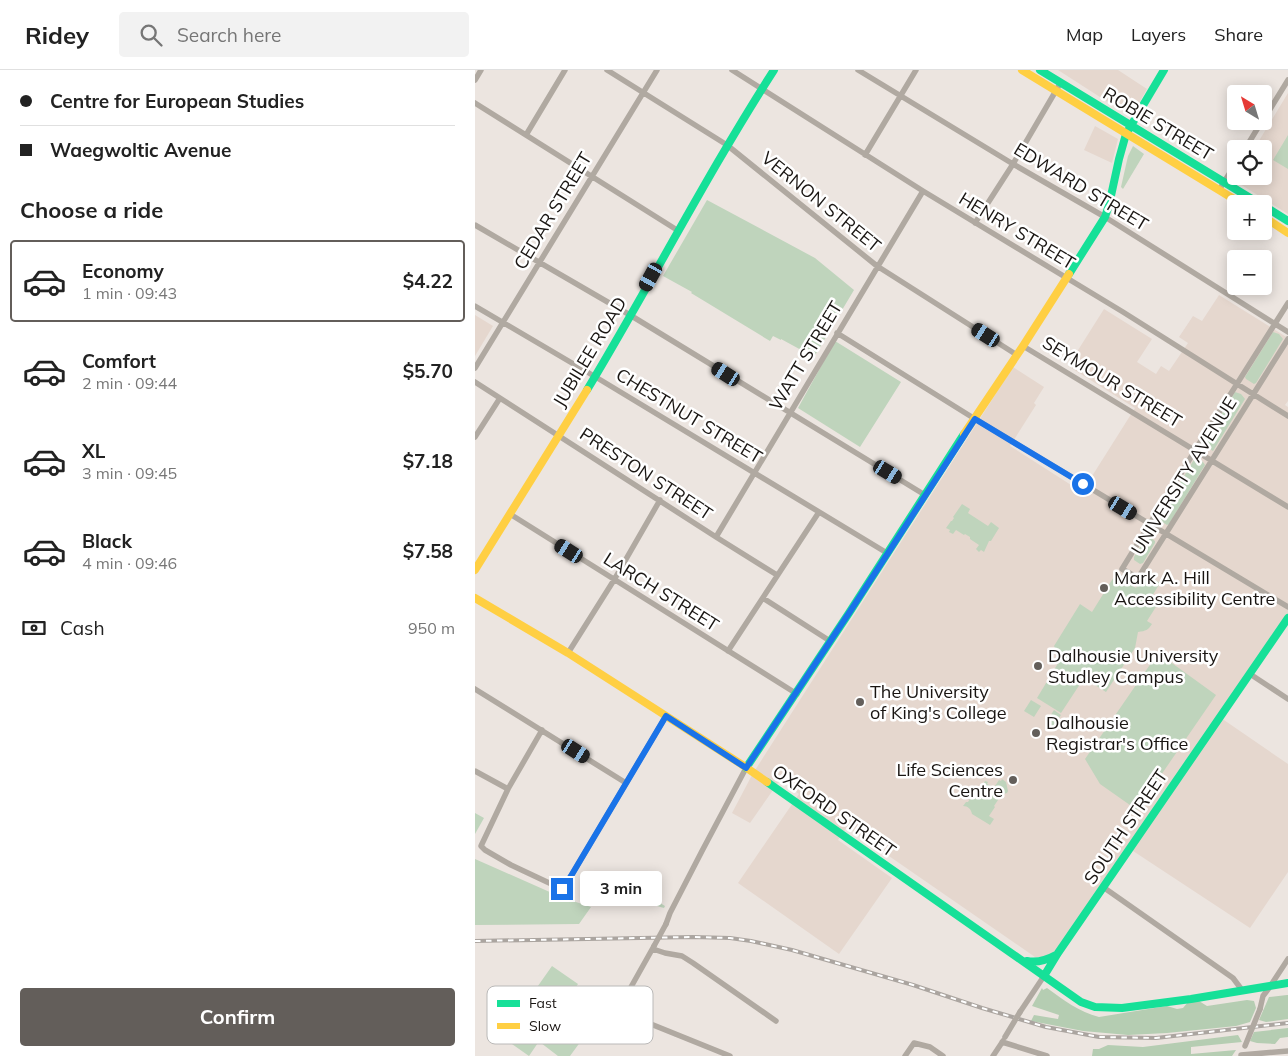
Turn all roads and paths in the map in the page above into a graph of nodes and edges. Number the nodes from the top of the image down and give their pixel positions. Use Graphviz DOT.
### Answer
graph roads {
  1 [pos="481,70"];
  2 [pos="565,70"];
  3 [pos="607,70"];
  4 [pos="657,70"];
  5 [pos="732,70"];
  6 [pos="774,70"];
  7 [pos="857,70"];
  8 [pos="917,70"];
  9 [pos="1022,70"];
  10 [pos="1040,70"];
  11 [pos="1164,70"];
  12 [pos="475,80"];
  13 [pos="1288,80"];
  14 [pos="1061,82"];
  15 [pos="762,89"];
  16 [pos="1055,91"];
  17 [pos="643,92"];
  18 [pos="901,96"];
  19 [pos="475,103"];
  20 [pos="1273,104"];
  21 [pos="1131,126"];
  22 [pos="1126,134"];
  23 [pos="526,135"];
  24 [pos="727,145"];
  25 [pos="865,155"];
  26 [pos="1013,164"];
  27 [pos="591,176"];
  28 [pos="1227,179"];
  29 [pos="1225,182"];
  30 [pos="1219,190"];
  31 [pos="923,191"];
  32 [pos="1227,195"];
  33 [pos="1246,195"];
  34 [pos="1272,211"];
  35 [pos="1105,217"];
  36 [pos="1288,221"];
  37 [pos="975,223"];
  38 [pos="1272,223"];
  39 [pos="475,225"];
  40 [pos="677,230"];
  41 [pos="1288,233"];
  42 [pos="538,263"];
  43 [pos="877,266"];
  44 [pos="1066,278"];
  45 [pos="1288,303"];
  46 [pos="475,306"];
  47 [pos="630,315"];
  48 [pos="503,322"];
  49 [pos="1275,324"];
  50 [pos="1288,332"];
  51 [pos="837,333"];
  52 [pos="1288,338"];
  53 [pos="1023,346"];
  54 [pos="1017,355"];
  55 [pos="475,368"];
  56 [pos="594,376"];
  57 [pos="475,382"];
  58 [pos="1237,384"];
  59 [pos="1253,394"];
  60 [pos="500,398"];
  61 [pos="789,413"];
  62 [pos="1288,416"];
  63 [pos="975,419"];
  64 [pos="558,436"];
  65 [pos="475,437"];
  66 [pos="1195,450"];
  67 [pos="1212,460"];
  68 [pos="754,472"];
  69 [pos="925,495"];
  70 [pos="660,500"];
  71 [pos="1288,507"];
  72 [pos="819,512"];
  73 [pos="510,514"];
  74 [pos="1149,524"];
  75 [pos="1165,534"];
  76 [pos="716,537"];
  77 [pos="887,553"];
  78 [pos="475,570"];
  79 [pos="777,574"];
  80 [pos="614,580"];
  81 [pos="475,598"];
  82 [pos="763,598"];
  83 [pos="1288,608"];
  84 [pos="1288,618"];
  85 [pos="831,641"];
  86 [pos="728,651"];
  87 [pos="568,653"];
  88 [pos="1250,674"];
  89 [pos="475,688"];
  90 [pos="797,694"];
  91 [pos="1288,699"];
  92 [pos="666,716"];
  93 [pos="542,730"];
  94 [pos="746,768"];
  95 [pos="475,771"];
  96 [pos="626,782"];
  97 [pos="508,789"];
  98 [pos="1103,887"];
  99 [pos="562,889"];
  100 [pos="569,895"];
  101 [pos="653,948"];
  102 [pos="1058,953"];
  103 [pos="1288,959"];
  104 [pos="1022,960"];
  105 [pos="1044,976"];
  106 [pos="1288,983"];
  107 [pos="632,986"];
  108 [pos="1271,986"];
  109 [pos="1242,990"];
  110 [pos="776,1021"];
  111 [pos="653,1025"];
  112 [pos="1003,1039"];
  113 [pos="1288,1051"];
  114 [pos="1241,1055"];
  115 [pos="731,1056"];
  116 [pos="905,1056"];
  117 [pos="943,1056"];
  118 [pos="993,1056"];
  119 [pos="1047,1056"];
  1 -- 12 [label="street"];
  2 -- 23 [label="street"];
  3 -- 17 [label="street, VERNON STREET"];
  4 -- 17 [label="street, CEDAR STREET"];
  5 -- 15 [label="street, HENRY STREET"];
  6 -- 15 [label="main road, JUBILEE ROAD"];
  7 -- 18 [label="street, EDWARD STREET"];
  8 -- 18 [label="street"];
  9 -- 16 [label="main road, ROBIE STREET"];
  10 -- 14 [label="main road, ROBIE STREET"];
  11 -- 21 [label="main road"];
  13 -- 20 [label="street"];
  14 -- 16 [label="street"];
  14 -- 21 [label="main road, ROBIE STREET"];
  15 -- 24 [label="main road, JUBILEE ROAD"];
  15 -- 25 [label="street, HENRY STREET"];
  16 -- 22 [label="main road, ROBIE STREET"];
  16 -- 26 [label="street"];
  17 -- 24 [label="street, VERNON STREET"];
  17 -- 27 [label="street, CEDAR STREET"];
  18 -- 25 [label="street"];
  18 -- 26 [label="street, EDWARD STREET"];
  19 -- 23 [label="street"];
  21 -- 22 [label="main road"];
  21 -- 29 [label="main road, ROBIE STREET"];
  22 -- 30 [label="main road, ROBIE STREET"];
  22 -- 35 [label="main road"];
  23 -- 27 [label="street"];
  24 -- 40 [label="main road, JUBILEE ROAD"];
  24 -- 43 [label="street, VERNON STREET"];
  25 -- 31 [label="street, HENRY STREET"];
  26 -- 35 [label="street, EDWARD STREET"];
  26 -- 37 [label="street"];
  27 -- 40 [label="street"];
  27 -- 42 [label="street, CEDAR STREET"];
  28 -- 29 [label="street"];
  29 -- 30 [label="street"];
  29 -- 33 [label="main road, ROBIE STREET"];
  30 -- 32 [label="main road, ROBIE STREET"];
  31 -- 37 [label="street, HENRY STREET"];
  31 -- 43 [label="street, WATT STREET"];
  34 -- 36 [label="main road"];
  35 -- 44 [label="main road"];
  35 -- 49 [label="street, EDWARD STREET"];
  37 -- 44 [label="street, HENRY STREET"];
  38 -- 41 [label="main road"];
  39 -- 42 [label="street"];
  40 -- 47 [label="main road, JUBILEE ROAD"];
  42 -- 47 [label="street"];
  42 -- 48 [label="street, CEDAR STREET"];
  43 -- 51 [label="street, WATT STREET"];
  43 -- 54 [label="street, VERNON STREET"];
  44 -- 53 [label="main road"];
  44 -- 58 [label="street, HENRY STREET"];
  45 -- 49 [label="street, UNIVERSITY AVENUE"];
  46 -- 48 [label="street, CHESTNUT STREET"];
  47 -- 56 [label="main road, JUBILEE ROAD"];
  47 -- 61 [label="street"];
  48 -- 55 [label="street, CEDAR STREET"];
  48 -- 56 [label="street, CHESTNUT STREET"];
  49 -- 50 [label="street, EDWARD STREET"];
  49 -- 58 [label="street, UNIVERSITY AVENUE"];
  51 -- 61 [label="street, WATT STREET"];
  51 -- 63 [label="street"];
  52 -- 59 [label="street, UNIVERSITY AVENUE"];
  53 -- 54 [label="main road"];
  53 -- 66 [label="street, SEYMOUR STREET"];
  54 -- 63 [label="main road"];
  56 -- 64 [label="main road, JUBILEE ROAD"];
  56 -- 68 [label="street, CHESTNUT STREET"];
  57 -- 60 [label="street, PRESTON STREET"];
  58 -- 59 [label="street, HENRY STREET"];
  58 -- 66 [label="street, UNIVERSITY AVENUE"];
  59 -- 62 [label="street, HENRY STREET"];
  59 -- 67 [label="street, UNIVERSITY AVENUE"];
  60 -- 64 [label="street, PRESTON STREET"];
  60 -- 65 [label="street"];
  61 -- 68 [label="street, WATT STREET"];
  61 -- 69 [label="street"];
  63 -- 69 [label="main road"];
  63 -- 74 [label="street"];
  64 -- 70 [label="street, PRESTON STREET"];
  64 -- 73 [label="main road, JUBILEE ROAD"];
  66 -- 67 [label="street, SEYMOUR STREET"];
  66 -- 74 [label="street, UNIVERSITY AVENUE"];
  67 -- 71 [label="street, SEYMOUR STREET"];
  67 -- 75 [label="street, UNIVERSITY AVENUE"];
  68 -- 72 [label="street, CHESTNUT STREET"];
  68 -- 76 [label="street, WATT STREET"];
  69 -- 77 [label="main road"];
  70 -- 76 [label="street, PRESTON STREET"];
  70 -- 80 [label="street"];
  72 -- 77 [label="street, CHESTNUT STREET"];
  72 -- 79 [label="street"];
  73 -- 78 [label="main road, JUBILEE ROAD"];
  73 -- 80 [label="street, LARCH STREET"];
  74 -- 75 [label="street"];
  74 -- 75 [label="street, UNIVERSITY AVENUE"];
  75 -- 83 [label="street"];
  76 -- 79 [label="street, PRESTON STREET"];
  77 -- 85 [label="main road"];
  79 -- 82 [label="street"];
  80 -- 86 [label="street, LARCH STREET"];
  80 -- 87 [label="street"];
  81 -- 87 [label="main road, OXFORD STREET"];
  82 -- 85 [label="street"];
  82 -- 86 [label="street"];
  84 -- 88 [label="main road, SOUTH STREET"];
  85 -- 90 [label="main road"];
  86 -- 90 [label="street, LARCH STREET"];
  87 -- 92 [label="main road, OXFORD STREET"];
  88 -- 91 [label="street"];
  88 -- 98 [label="main road, SOUTH STREET"];
  89 -- 93 [label="street"];
  90 -- 94 [label="main road"];
  92 -- 94 [label="main road, OXFORD STREET"];
  92 -- 96 [label="street"];
  93 -- 96 [label="street"];
  93 -- 97 [label="street"];
  94 -- 101 [label="street, bridge"];
  94 -- 104 [label="main road, OXFORD STREET"];
  95 -- 97 [label="street"];
  96 -- 99 [label="street"];
  97 -- 99 [label="street"];
  98 -- 102 [label="main road, SOUTH STREET"];
  98 -- 109 [label="street"];
  99 -- 100 [label="street"];
  101 -- 107 [label="street"];
  101 -- 110 [label="street"];
  102 -- 104 [label="main road"];
  102 -- 105 [label="main road, SOUTH STREET"];
  103 -- 108 [label="street"];
  104 -- 105 [label="main road, OXFORD STREET"];
  105 -- 109 [label="main road, OXFORD STREET"];
  105 -- 112 [label="street, SOUTH STREET, bridge"];
  106 -- 108 [label="main road, OXFORD STREET"];
  108 -- 109 [label="main road, OXFORD STREET"];
  108 -- 114 [label="street, bridge"];
  111 -- 115 [label="street"];
  112 -- 118 [label="street, SOUTH STREET"];
  112 -- 119 [label="street"];
  113 -- 114 [label="street"];
  116 -- 117 [label="street"];
}
